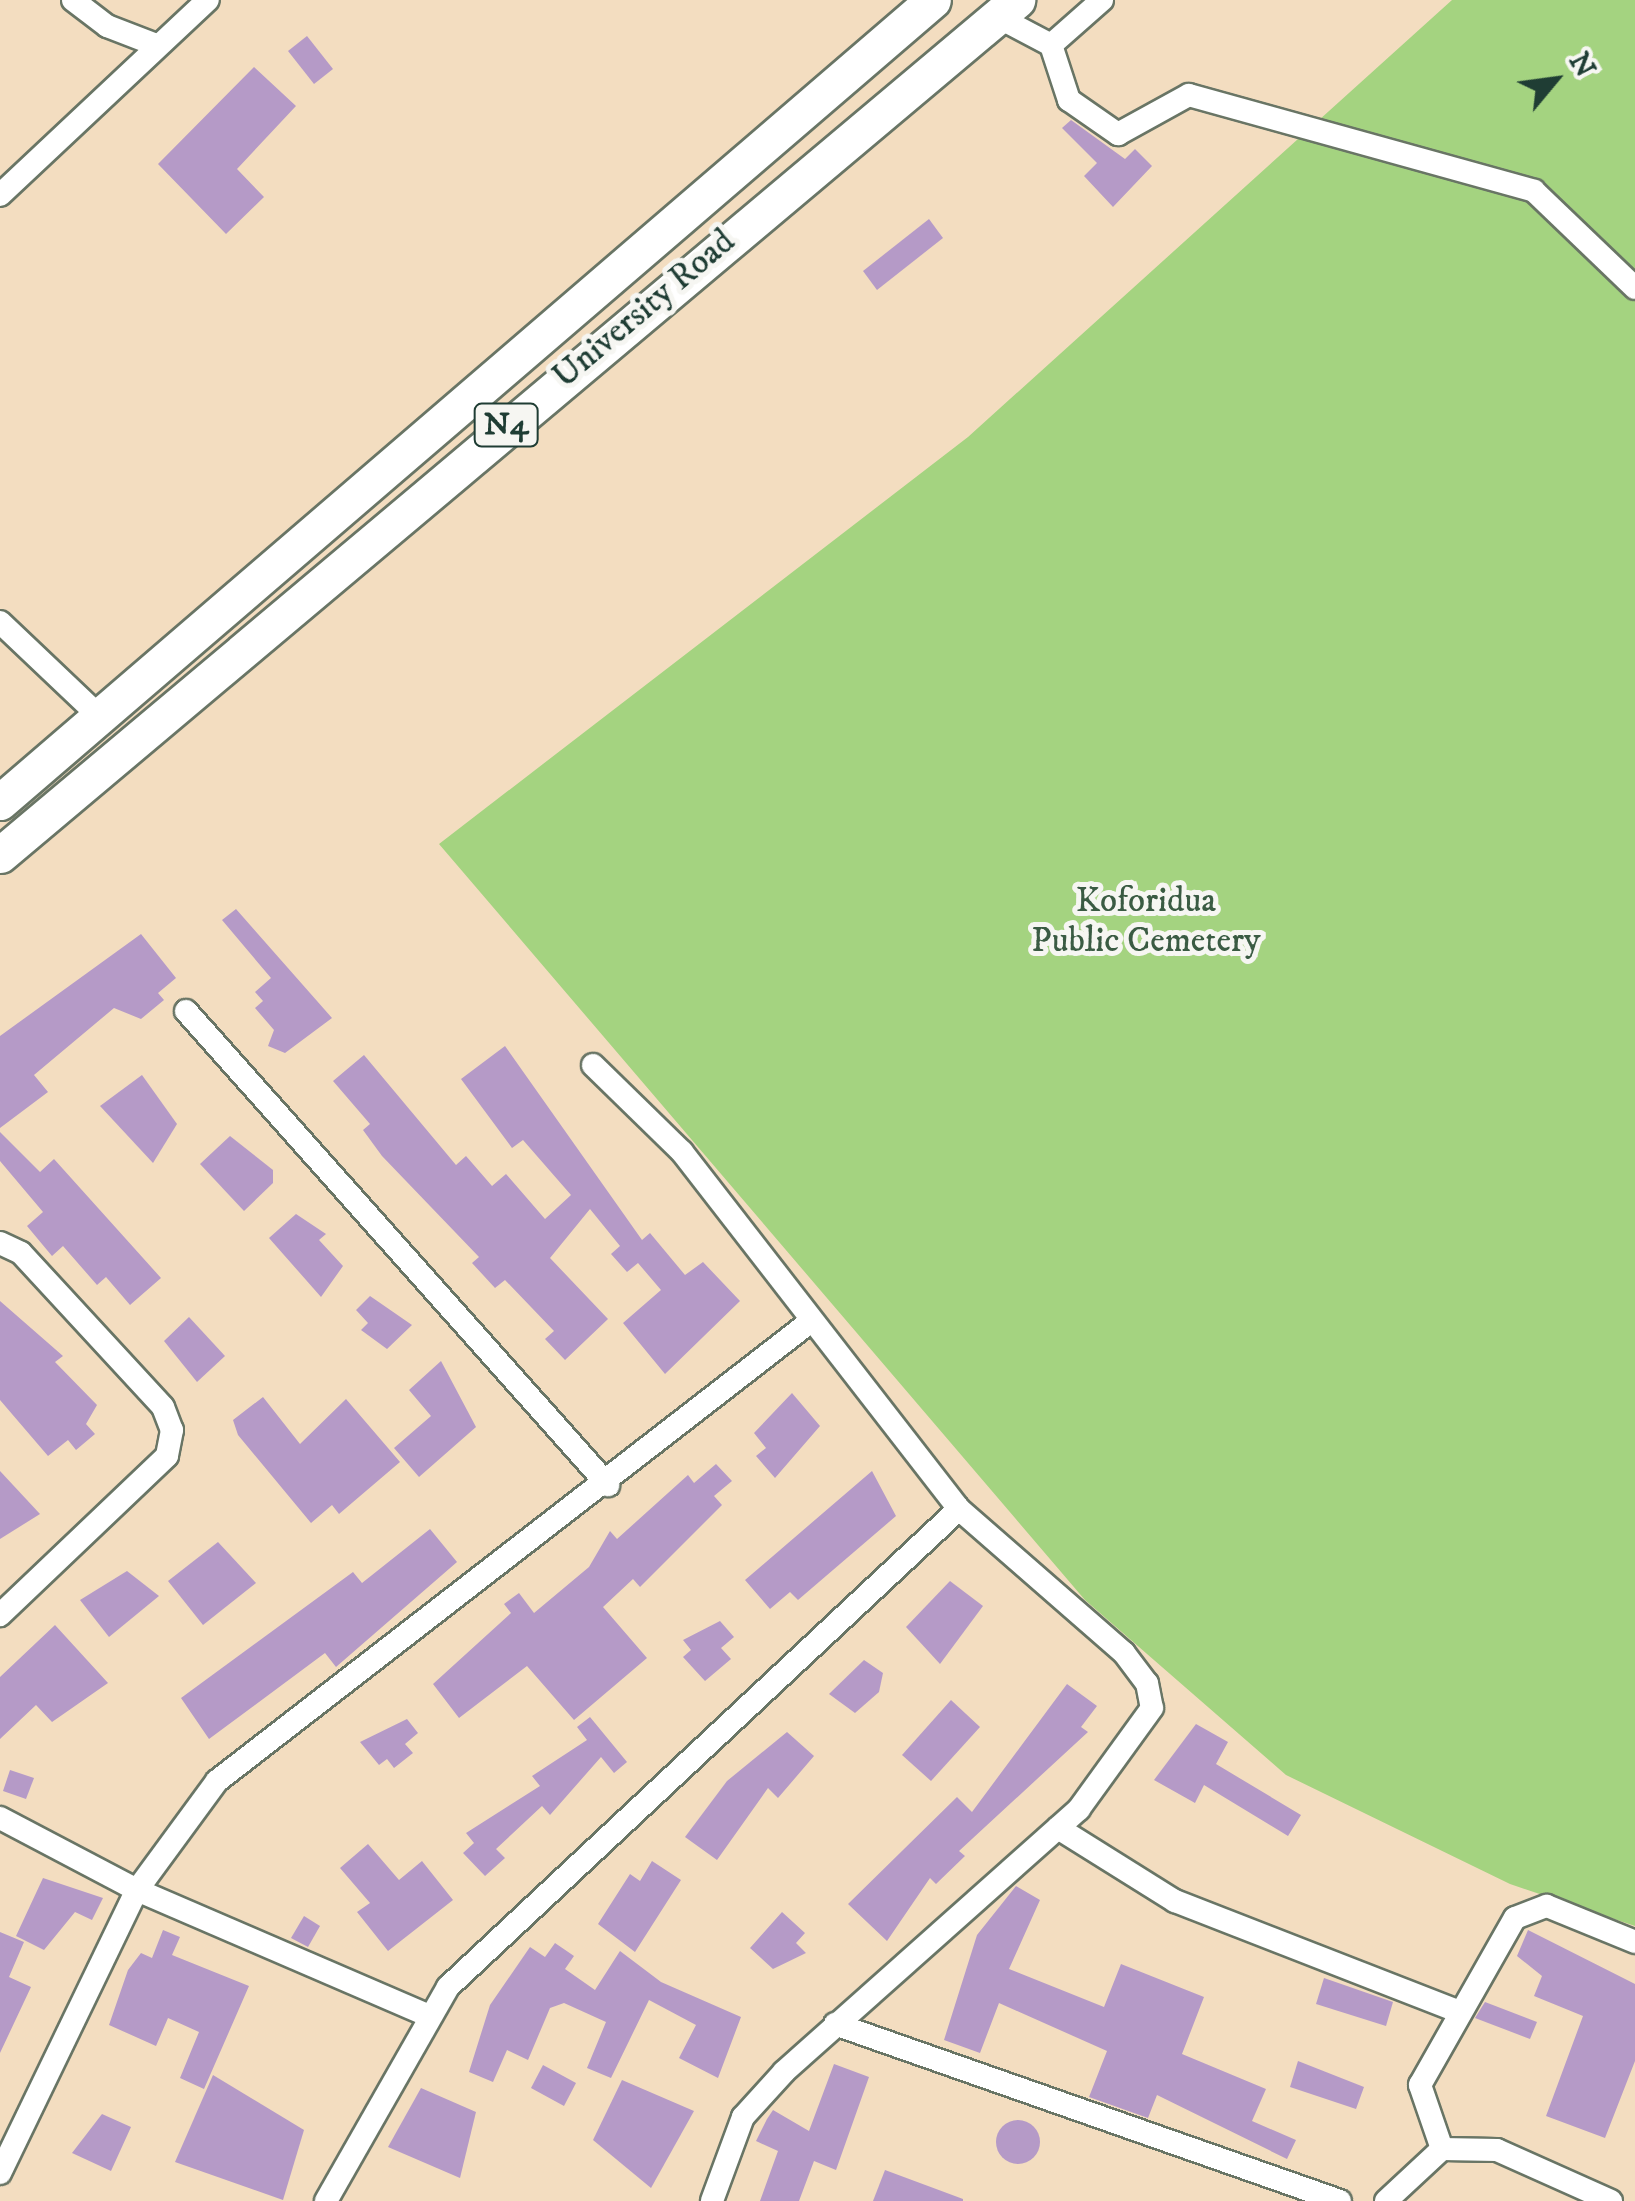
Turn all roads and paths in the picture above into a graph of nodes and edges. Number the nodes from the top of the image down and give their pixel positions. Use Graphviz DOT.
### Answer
graph roads {
  1 [pos="74,0"];
  2 [pos="208,0"];
  3 [pos="1102,0"];
  4 [pos="923,4"];
  5 [pos="1007,8"];
  6 [pos="154,44"];
  7 [pos="1051,45"];
  8 [pos="0,196"];
  9 [pos="1635,288"];
  10 [pos="0,622"];
  11 [pos="100,717"];
  12 [pos="0,802"];
  13 [pos="0,855"];
  14 [pos="186,1011"];
  15 [pos="593,1065"];
  16 [pos="0,1243"];
  17 [pos="811,1321"];
  18 [pos="608,1485"];
  19 [pos="959,1509"];
  20 [pos="0,1615"];
  21 [pos="0,1818"];
  22 [pos="1058,1828"];
  23 [pos="137,1890"];
  24 [pos="1635,1942"];
  25 [pos="1457,2011"];
  26 [pos="430,2016"];
  27 [pos="836,2024"];
  28 [pos="1442,2149"];
  29 [pos="0,2173"];
  30 [pos="326,2201"];
  31 [pos="712,2201"];
  32 [pos="1340,2201"];
  33 [pos="1386,2201"];
  34 [pos="1611,2201"];
  1 -- 6 [label="street"];
  2 -- 6 [label="street"];
  3 -- 7 [label="street"];
  4 -- 11 [label="highway, University Road / N4"];
  5 -- 7 [label="street"];
  5 -- 13 [label="highway, University Road / N4"];
  6 -- 8 [label="street"];
  7 -- 9 [label="street"];
  10 -- 11 [label="street"];
  11 -- 12 [label="highway, University Road / N4"];
  14 -- 18 [label="street"];
  15 -- 17 [label="street"];
  16 -- 20 [label="street"];
  17 -- 18 [label="street"];
  17 -- 19 [label="street"];
  18 -- 23 [label="street"];
  19 -- 22 [label="street"];
  19 -- 26 [label="street"];
  21 -- 23 [label="street"];
  22 -- 25 [label="street"];
  22 -- 27 [label="street"];
  23 -- 26 [label="street"];
  23 -- 29 [label="street"];
  24 -- 25 [label="street"];
  25 -- 28 [label="street"];
  26 -- 30 [label="street"];
  27 -- 31 [label="street"];
  27 -- 32 [label="street"];
  28 -- 33 [label="street"];
  28 -- 34 [label="street"];
}
